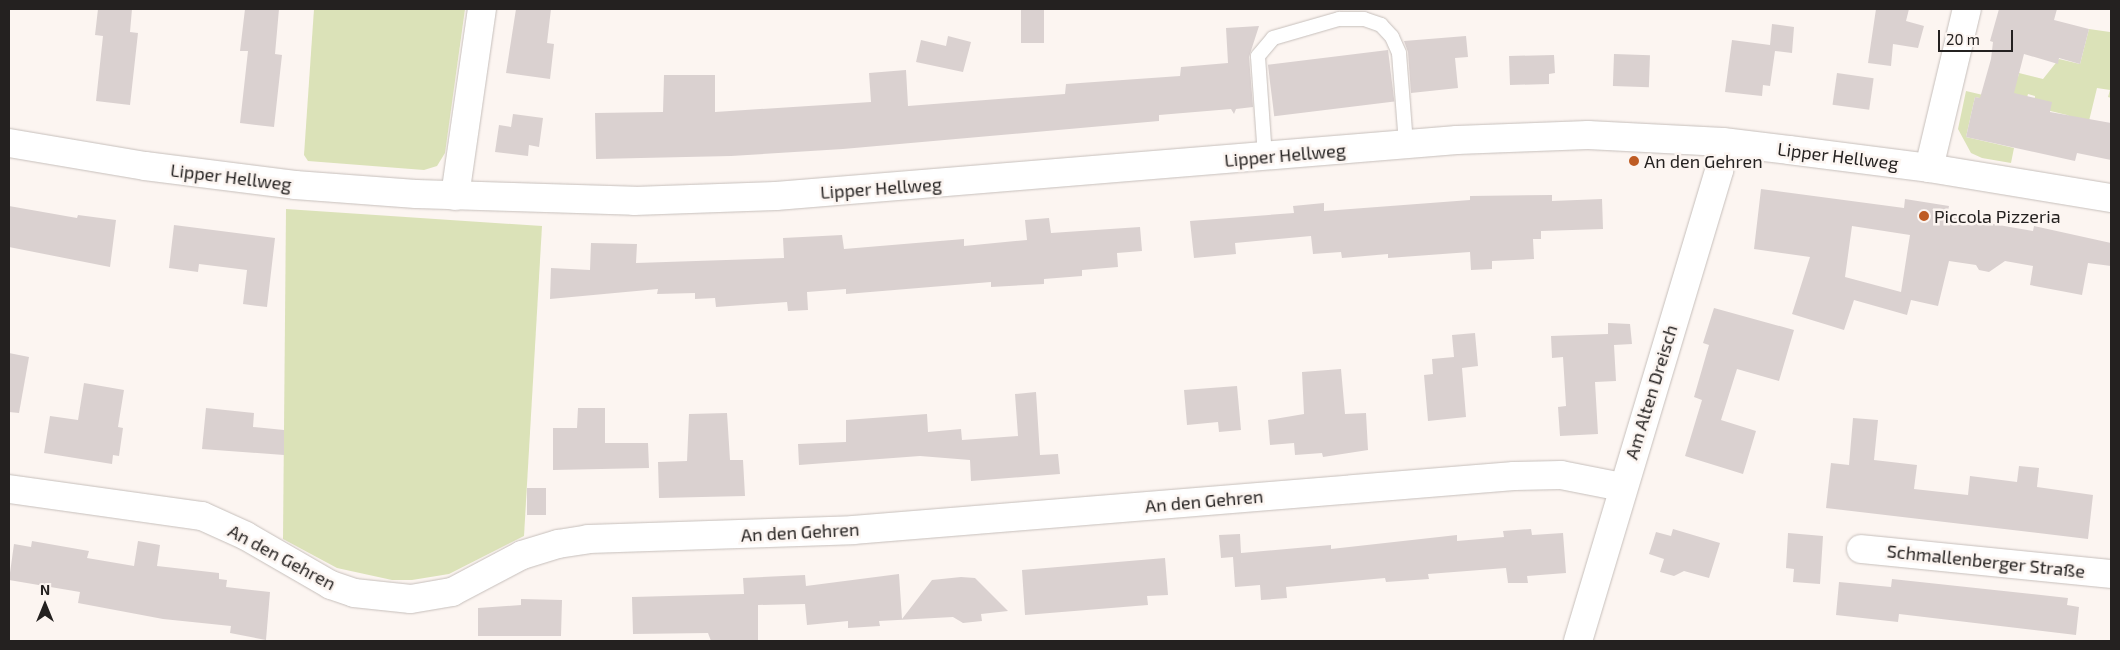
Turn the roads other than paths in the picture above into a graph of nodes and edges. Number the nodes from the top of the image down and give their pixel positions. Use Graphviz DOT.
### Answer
graph roads {
  1 [pos="482,9"];
  2 [pos="1967,9"];
  3 [pos="1723,142"];
  4 [pos="9,144"];
  5 [pos="1406,145"];
  6 [pos="1265,157"];
  7 [pos="1929,168"];
  8 [pos="455,196"];
  9 [pos="2111,198"];
  10 [pos="1622,487"];
  11 [pos="9,489"];
  12 [pos="1861,549"];
  13 [pos="2111,574"];
  14 [pos="1578,641"];
  1 -- 8 [label="street"];
  2 -- 7 [label="street"];
  3 -- 5 [label="street, Lipper Hellweg"];
  3 -- 7 [label="street, Lipper Hellweg"];
  3 -- 10 [label="street, Am Alten Dreisch"];
  4 -- 8 [label="street, Lipper Hellweg"];
  5 -- 6 [label="street, Lipper Hellweg"];
  5 -- 6 [label="lane"];
  6 -- 8 [label="street, Lipper Hellweg"];
  7 -- 9 [label="street, Lipper Hellweg"];
  10 -- 11 [label="street, An den Gehren"];
  10 -- 14 [label="street, Am Alten Dreisch"];
  12 -- 13 [label="street, Schmallenberger Straße"];
}
